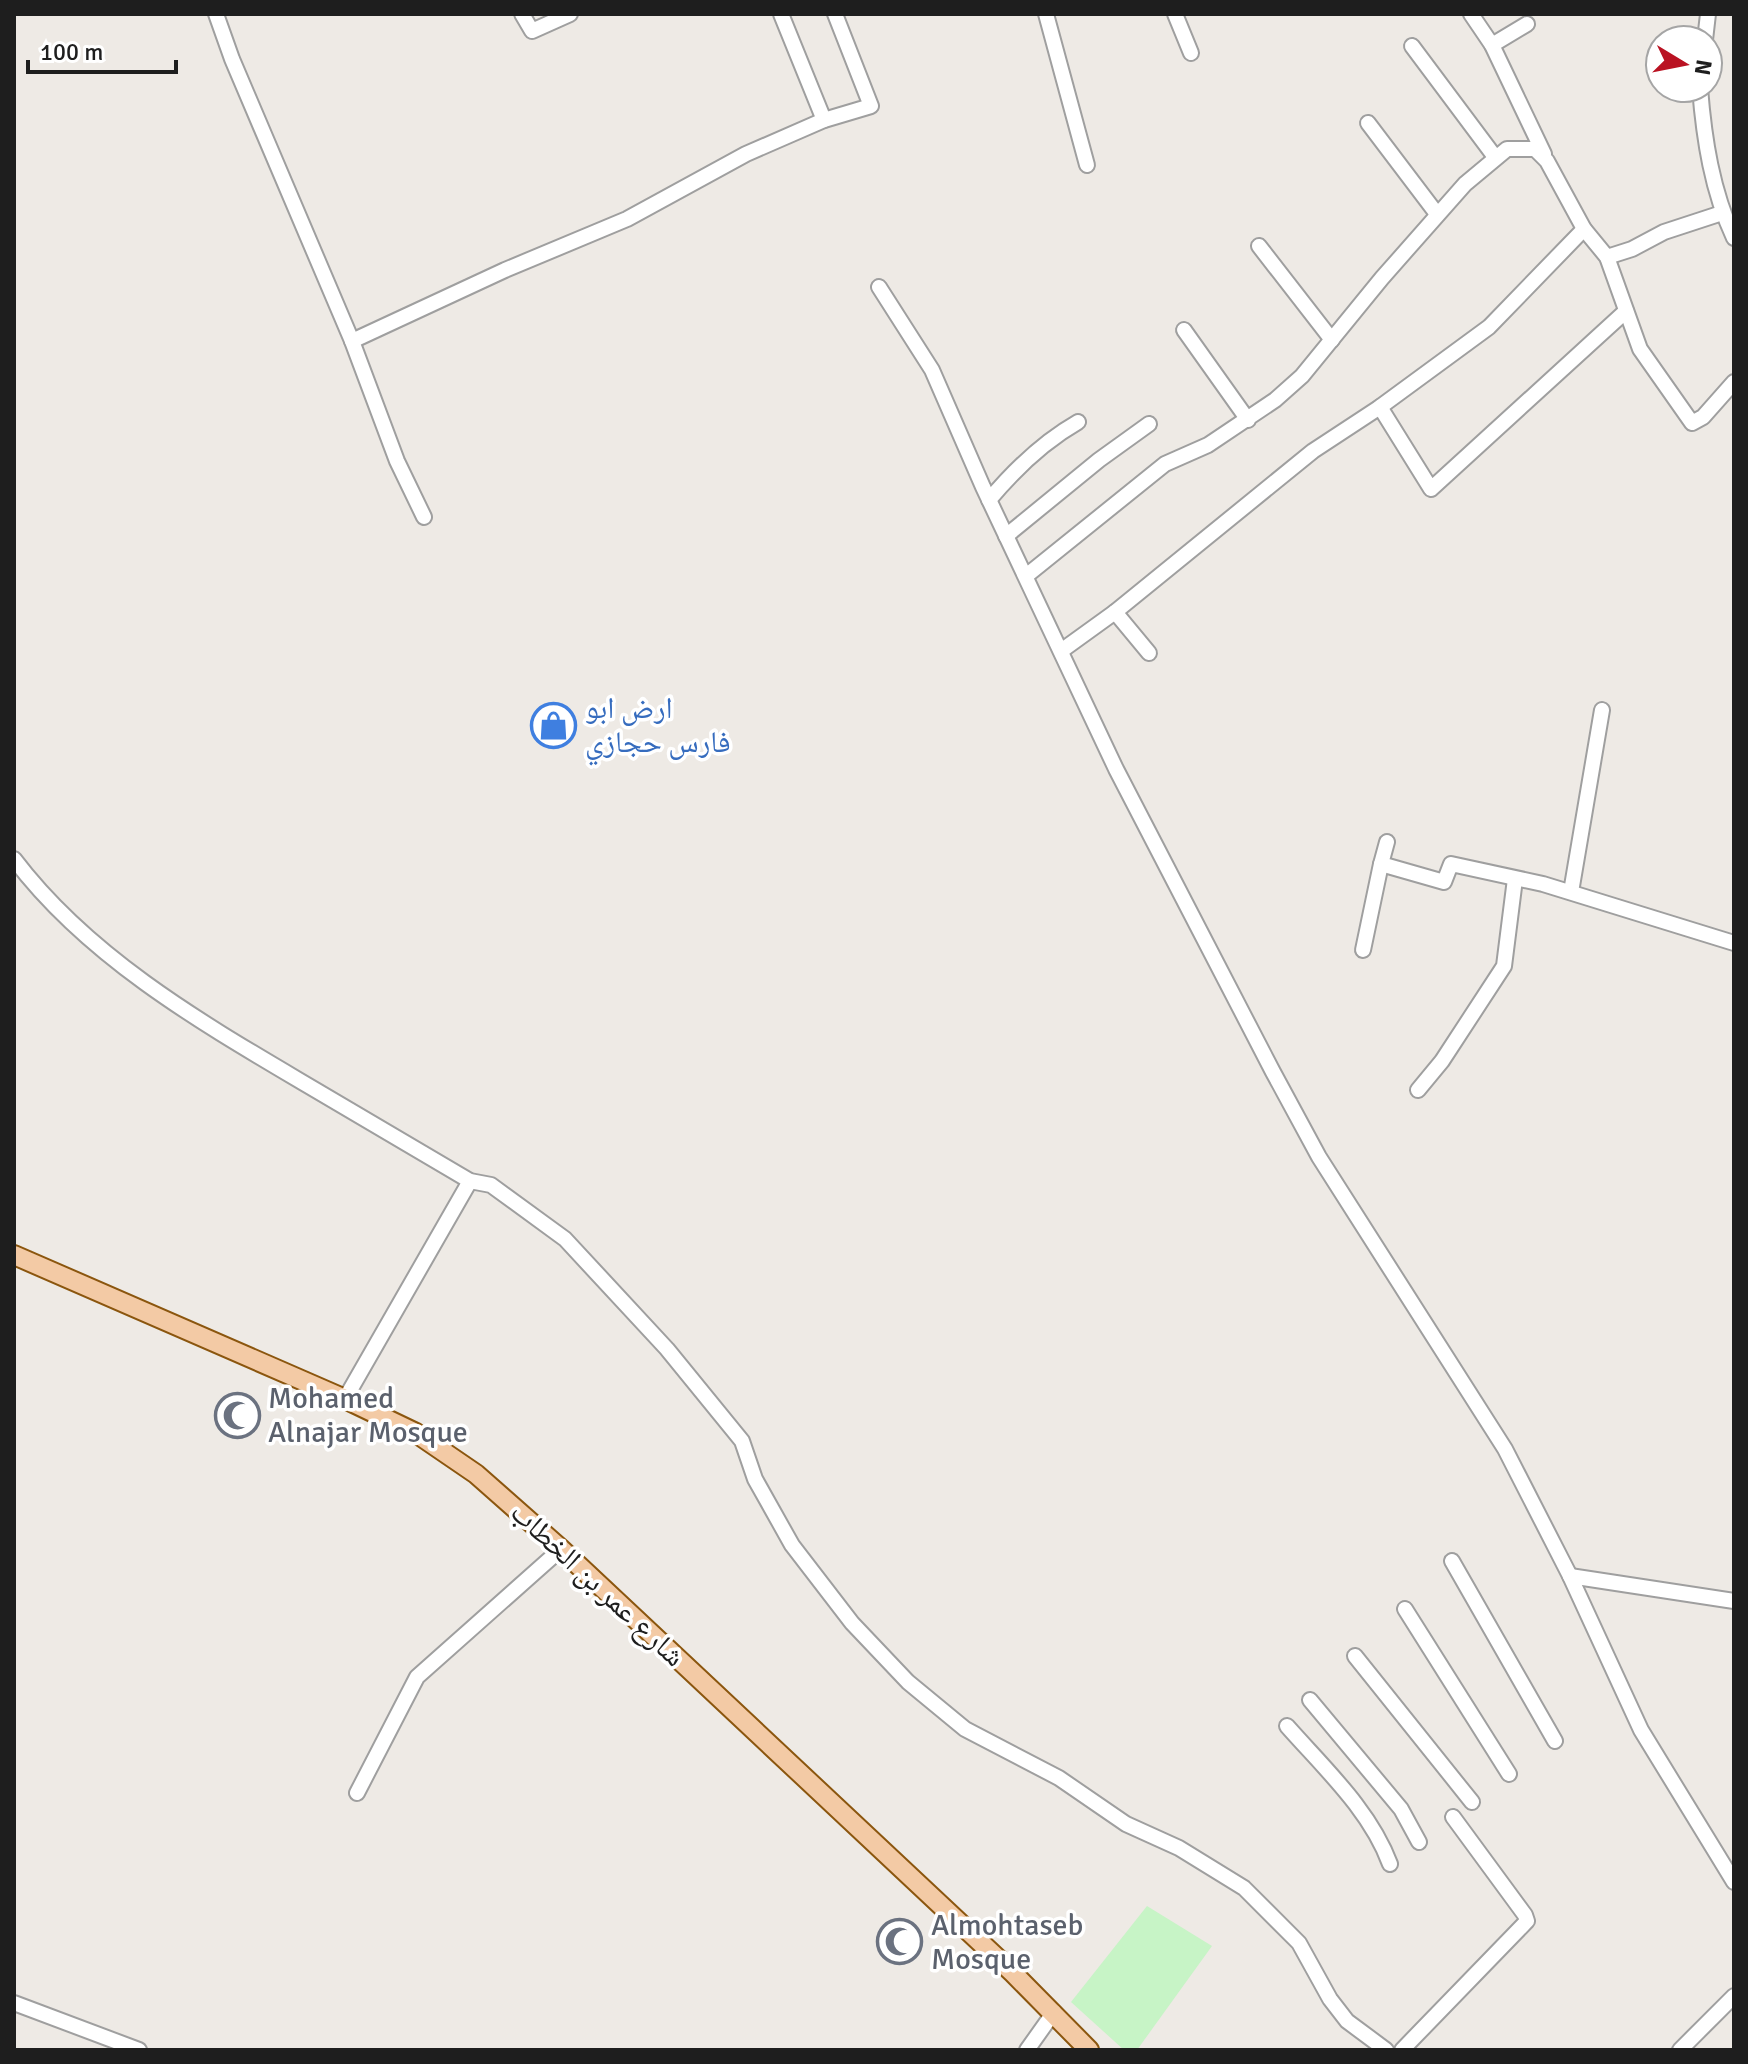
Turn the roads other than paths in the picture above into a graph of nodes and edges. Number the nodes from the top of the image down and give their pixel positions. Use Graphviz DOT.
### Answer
graph roads {
  1 [pos="522,14"];
  2 [pos="570,14"];
  3 [pos="781,14"];
  4 [pos="835,14"];
  5 [pos="1046,14"];
  6 [pos="1175,14"];
  7 [pos="1471,14"];
  8 [pos="217,15"];
  9 [pos="1527,24"];
  10 [pos="1492,45"];
  11 [pos="1412,46"];
  12 [pos="1191,53"];
  13 [pos="1701,104"];
  14 [pos="824,120"];
  15 [pos="1368,123"];
  16 [pos="1495,157"];
  17 [pos="1547,161"];
  18 [pos="1087,165"];
  19 [pos="1722,213"];
  20 [pos="1437,214"];
  21 [pos="1584,229"];
  22 [pos="1734,238"];
  23 [pos="1259,246"];
  24 [pos="1607,257"];
  25 [pos="879,287"];
  26 [pos="1626,311"];
  27 [pos="1184,330"];
  28 [pos="1332,340"];
  29 [pos="352,341"];
  30 [pos="1734,382"];
  31 [pos="1380,407"];
  32 [pos="1248,420"];
  33 [pos="1078,422"];
  34 [pos="1149,424"];
  35 [pos="989,500"];
  36 [pos="424,517"];
  37 [pos="1006,536"];
  38 [pos="1026,576"];
  39 [pos="1115,612"];
  40 [pos="1061,651"];
  41 [pos="1149,653"];
  42 [pos="1602,710"];
  43 [pos="1387,842"];
  44 [pos="14,859"];
  45 [pos="1381,864"];
  46 [pos="1515,879"];
  47 [pos="1571,892"];
  48 [pos="1734,943"];
  49 [pos="1363,950"];
  50 [pos="1418,1090"];
  51 [pos="470,1181"];
  52 [pos="14,1255"];
  53 [pos="345,1399"];
  54 [pos="561,1549"];
  55 [pos="1452,1561"];
  56 [pos="1570,1576"];
  57 [pos="1734,1601"];
  58 [pos="1405,1609"];
  59 [pos="1355,1656"];
  60 [pos="1310,1700"];
  61 [pos="1287,1726"];
  62 [pos="1555,1741"];
  63 [pos="1509,1774"];
  64 [pos="357,1793"];
  65 [pos="1472,1802"];
  66 [pos="1453,1817"];
  67 [pos="1419,1842"];
  68 [pos="1390,1864"];
  69 [pos="1734,1882"];
  70 [pos="1734,1996"];
  71 [pos="14,2003"];
  72 [pos="1054,2012"];
  73 [pos="139,2050"];
  74 [pos="1027,2050"];
  75 [pos="1089,2050"];
  76 [pos="1386,2050"];
  77 [pos="1402,2050"];
  78 [pos="1680,2050"];
  1 -- 2 [label="street"];
  3 -- 14 [label="street"];
  4 -- 14 [label="street"];
  5 -- 18 [label="street"];
  6 -- 12 [label="street"];
  7 -- 10 [label="street"];
  8 -- 29 [label="street"];
  9 -- 10 [label="street"];
  10 -- 17 [label="street"];
  11 -- 16 [label="street"];
  13 -- 19 [label="street"];
  14 -- 29 [label="street"];
  15 -- 20 [label="street"];
  16 -- 17 [label="street"];
  16 -- 20 [label="street"];
  17 -- 21 [label="street"];
  19 -- 22 [label="street"];
  19 -- 24 [label="street"];
  20 -- 28 [label="street"];
  21 -- 24 [label="street"];
  21 -- 31 [label="street"];
  23 -- 28 [label="street"];
  24 -- 26 [label="street"];
  25 -- 35 [label="street"];
  26 -- 30 [label="street"];
  26 -- 31 [label="street"];
  27 -- 32 [label="street"];
  28 -- 32 [label="street"];
  29 -- 36 [label="street"];
  31 -- 39 [label="street"];
  32 -- 38 [label="street"];
  33 -- 35 [label="street"];
  34 -- 37 [label="street"];
  35 -- 37 [label="street"];
  37 -- 38 [label="street"];
  38 -- 40 [label="street"];
  39 -- 40 [label="street"];
  39 -- 41 [label="street"];
  40 -- 56 [label="street"];
  42 -- 47 [label="street"];
  43 -- 45 [label="street"];
  44 -- 51 [label="street"];
  45 -- 46 [label="street"];
  45 -- 49 [label="street"];
  46 -- 47 [label="street"];
  46 -- 50 [label="street"];
  47 -- 48 [label="street"];
  51 -- 53 [label="street"];
  51 -- 76 [label="street"];
  52 -- 53 [label="main road, شارع عمر بن الخطاب"];
  53 -- 54 [label="main road, شارع عمر بن الخطاب"];
  54 -- 64 [label="street"];
  54 -- 72 [label="main road, شارع عمر بن الخطاب"];
  55 -- 62 [label="street"];
  56 -- 57 [label="street"];
  56 -- 69 [label="street"];
  58 -- 63 [label="street"];
  59 -- 65 [label="street"];
  60 -- 67 [label="street"];
  61 -- 68 [label="street"];
  66 -- 77 [label="street"];
  70 -- 78 [label="street"];
  71 -- 73 [label="street"];
  72 -- 74 [label="street"];
  72 -- 75 [label="main road, شارع عمر بن الخطاب"];
}
